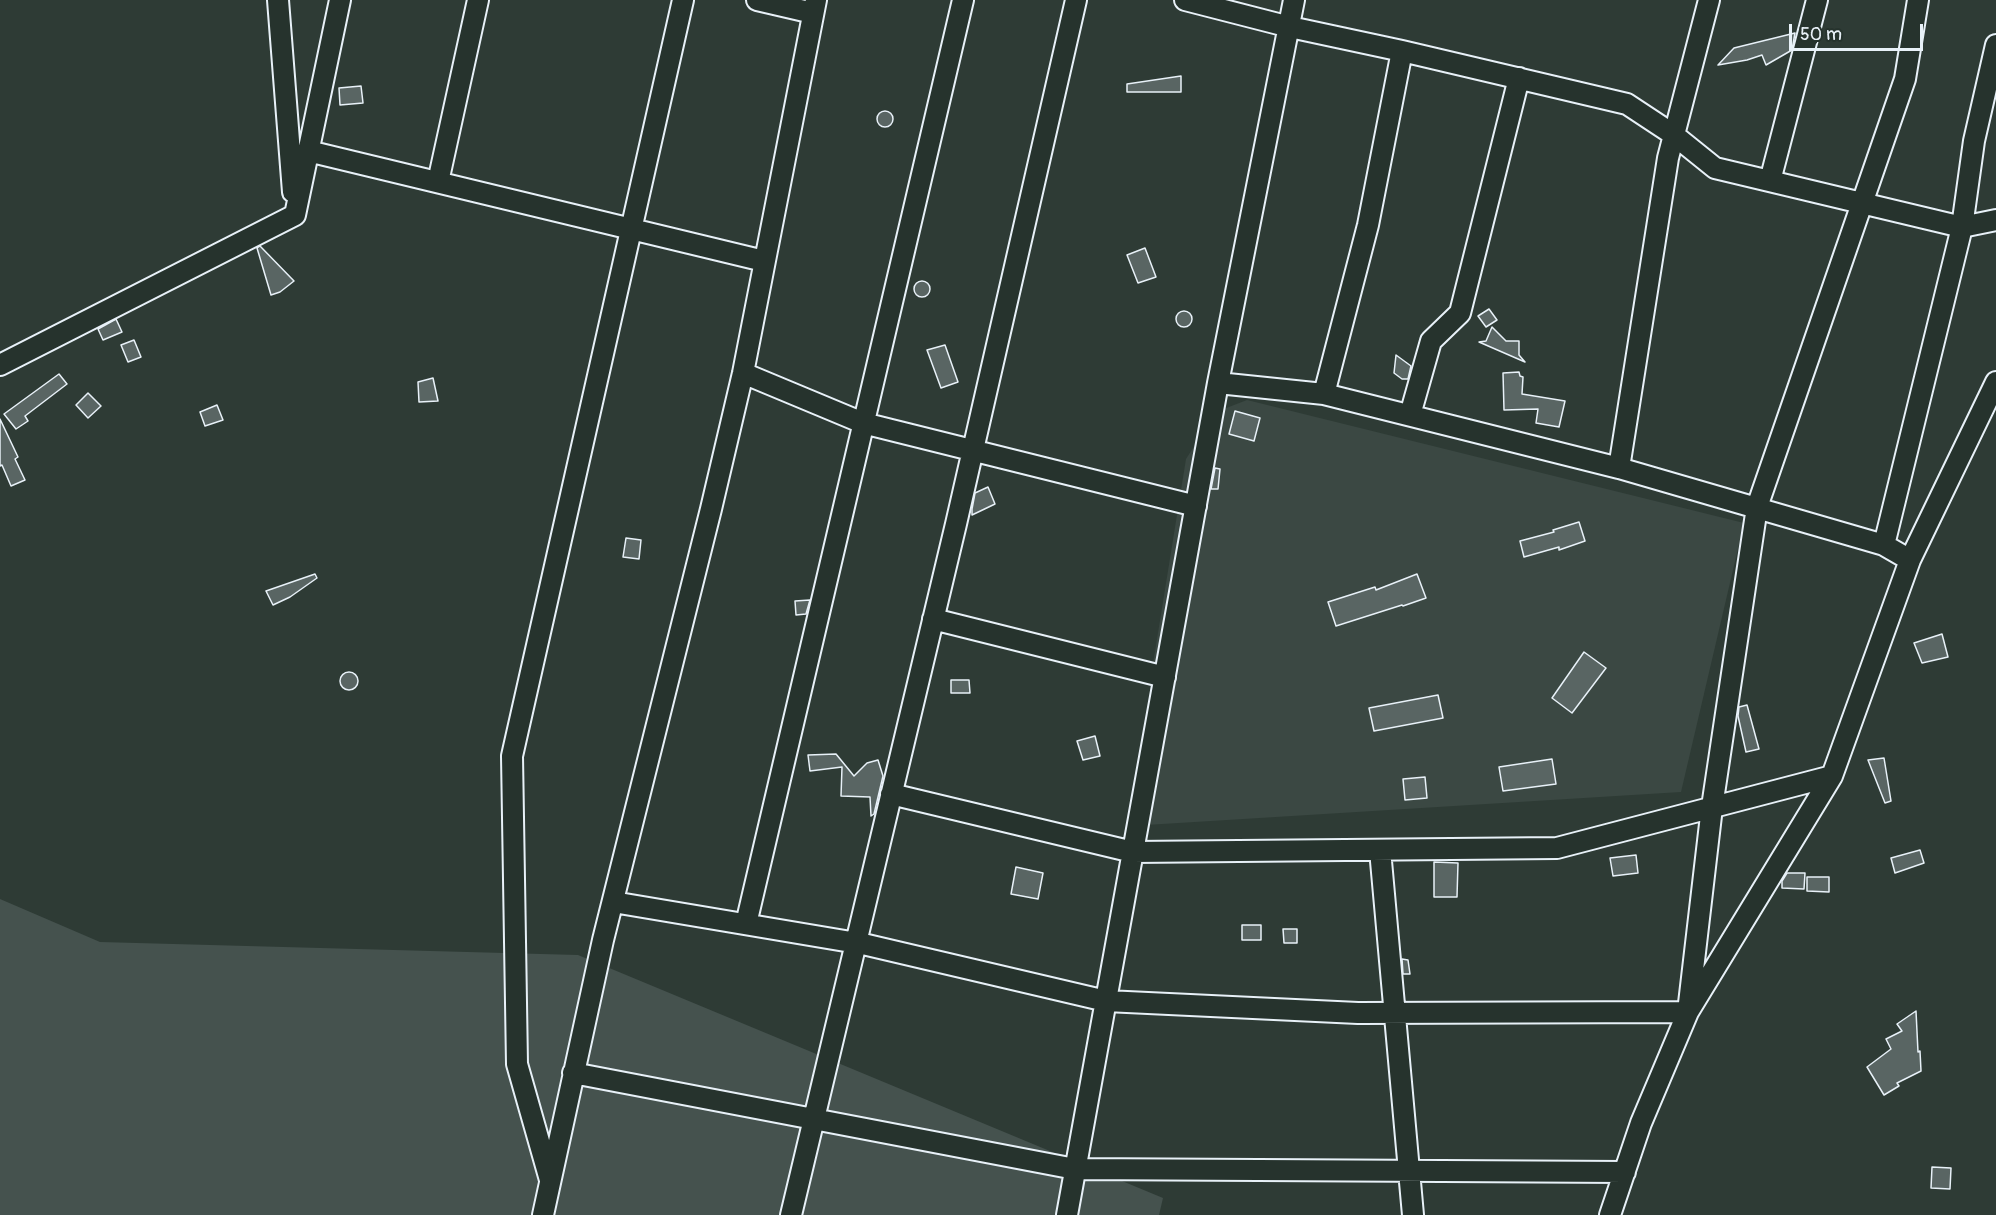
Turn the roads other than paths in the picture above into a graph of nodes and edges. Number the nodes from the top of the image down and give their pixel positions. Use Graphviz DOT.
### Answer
graph roads {
  1 [pos="278,0"];
  2 [pos="340,0"];
  3 [pos="478,0"];
  4 [pos="683,0"];
  5 [pos="757,0"];
  6 [pos="963,0"];
  7 [pos="1076,0"];
  8 [pos="1185,0"];
  9 [pos="1294,0"];
  10 [pos="1709,0"];
  11 [pos="1817,0"];
  12 [pos="1918,0"];
  13 [pos="814,6"];
  14 [pos="1290,27"];
  15 [pos="1996,45"];
  16 [pos="1402,51"];
  17 [pos="1519,78"];
  18 [pos="1674,135"];
  19 [pos="308,151"];
  20 [pos="438,182"];
  21 [pos="1770,182"];
  22 [pos="1863,203"];
  23 [pos="295,215"];
  24 [pos="1996,220"];
  25 [pos="1962,227"];
  26 [pos="631,229"];
  27 [pos="764,261"];
  28 [pos="0,365"];
  29 [pos="742,373"];
  30 [pos="1996,382"];
  31 [pos="1218,383"];
  32 [pos="1324,394"];
  33 [pos="1410,415"];
  34 [pos="863,423"];
  35 [pos="972,451"];
  36 [pos="1618,468"];
  37 [pos="1196,506"];
  38 [pos="1757,507"];
  39 [pos="1884,545"];
  40 [pos="1910,560"];
  41 [pos="933,620"];
  42 [pos="1165,677"];
  43 [pos="1832,776"];
  44 [pos="891,794"];
  45 [pos="1712,807"];
  46 [pos="1380,850"];
  47 [pos="1133,852"];
  48 [pos="613,902"];
  49 [pos="746,924"];
  50 [pos="856,943"];
  51 [pos="1106,1001"];
  52 [pos="1688,1012"];
  53 [pos="1395,1013"];
  54 [pos="573,1073"];
  55 [pos="814,1119"];
  56 [pos="1075,1169"];
  57 [pos="1409,1171"];
  58 [pos="1625,1172"];
  59 [pos="551,1183"];
  60 [pos="543,1215"];
  61 [pos="792,1215"];
  62 [pos="1067,1215"];
  63 [pos="1413,1215"];
  64 [pos="1610,1215"];
  1 -- 23 [label="street"];
  2 -- 19 [label="street"];
  3 -- 20 [label="street"];
  4 -- 26 [label="street"];
  5 -- 13 [label="street"];
  6 -- 34 [label="street"];
  7 -- 35 [label="street"];
  8 -- 14 [label="street"];
  9 -- 14 [label="street"];
  10 -- 18 [label="street"];
  11 -- 21 [label="street"];
  12 -- 22 [label="street"];
  13 -- 27 [label="street"];
  14 -- 16 [label="street"];
  14 -- 31 [label="street"];
  15 -- 25 [label="street"];
  16 -- 17 [label="street"];
  16 -- 32 [label="street"];
  17 -- 18 [label="street"];
  17 -- 33 [label="street"];
  18 -- 21 [label="street"];
  18 -- 36 [label="street"];
  19 -- 20 [label="street"];
  19 -- 23 [label="street"];
  20 -- 26 [label="street"];
  21 -- 22 [label="street"];
  22 -- 25 [label="street"];
  22 -- 38 [label="street"];
  23 -- 28 [label="street"];
  24 -- 25 [label="street"];
  25 -- 39 [label="street"];
  26 -- 27 [label="street"];
  26 -- 59 [label="street"];
  27 -- 29 [label="street"];
  29 -- 34 [label="street"];
  29 -- 48 [label="street"];
  30 -- 40 [label="street"];
  31 -- 32 [label="street"];
  31 -- 37 [label="street"];
  32 -- 33 [label="street"];
  33 -- 36 [label="street"];
  34 -- 35 [label="street"];
  34 -- 49 [label="street"];
  35 -- 37 [label="street"];
  35 -- 41 [label="street"];
  36 -- 38 [label="street"];
  37 -- 42 [label="street"];
  38 -- 39 [label="street"];
  38 -- 45 [label="street"];
  39 -- 40 [label="street"];
  40 -- 43 [label="street"];
  41 -- 42 [label="street"];
  41 -- 44 [label="street"];
  42 -- 47 [label="street"];
  43 -- 45 [label="street"];
  43 -- 52 [label="street"];
  44 -- 47 [label="street"];
  44 -- 50 [label="street"];
  45 -- 46 [label="street"];
  45 -- 52 [label="street"];
  46 -- 47 [label="street"];
  46 -- 53 [label="street"];
  47 -- 51 [label="street"];
  48 -- 49 [label="street"];
  48 -- 54 [label="street"];
  49 -- 50 [label="street"];
  50 -- 51 [label="street"];
  50 -- 55 [label="street"];
  51 -- 53 [label="street"];
  51 -- 56 [label="street"];
  52 -- 53 [label="street"];
  52 -- 58 [label="street"];
  53 -- 57 [label="street"];
  54 -- 55 [label="street"];
  54 -- 59 [label="street"];
  55 -- 56 [label="street"];
  55 -- 61 [label="street"];
  56 -- 57 [label="street"];
  56 -- 62 [label="street"];
  57 -- 58 [label="street"];
  57 -- 63 [label="street"];
  58 -- 64 [label="street"];
  59 -- 60 [label="street"];
}
